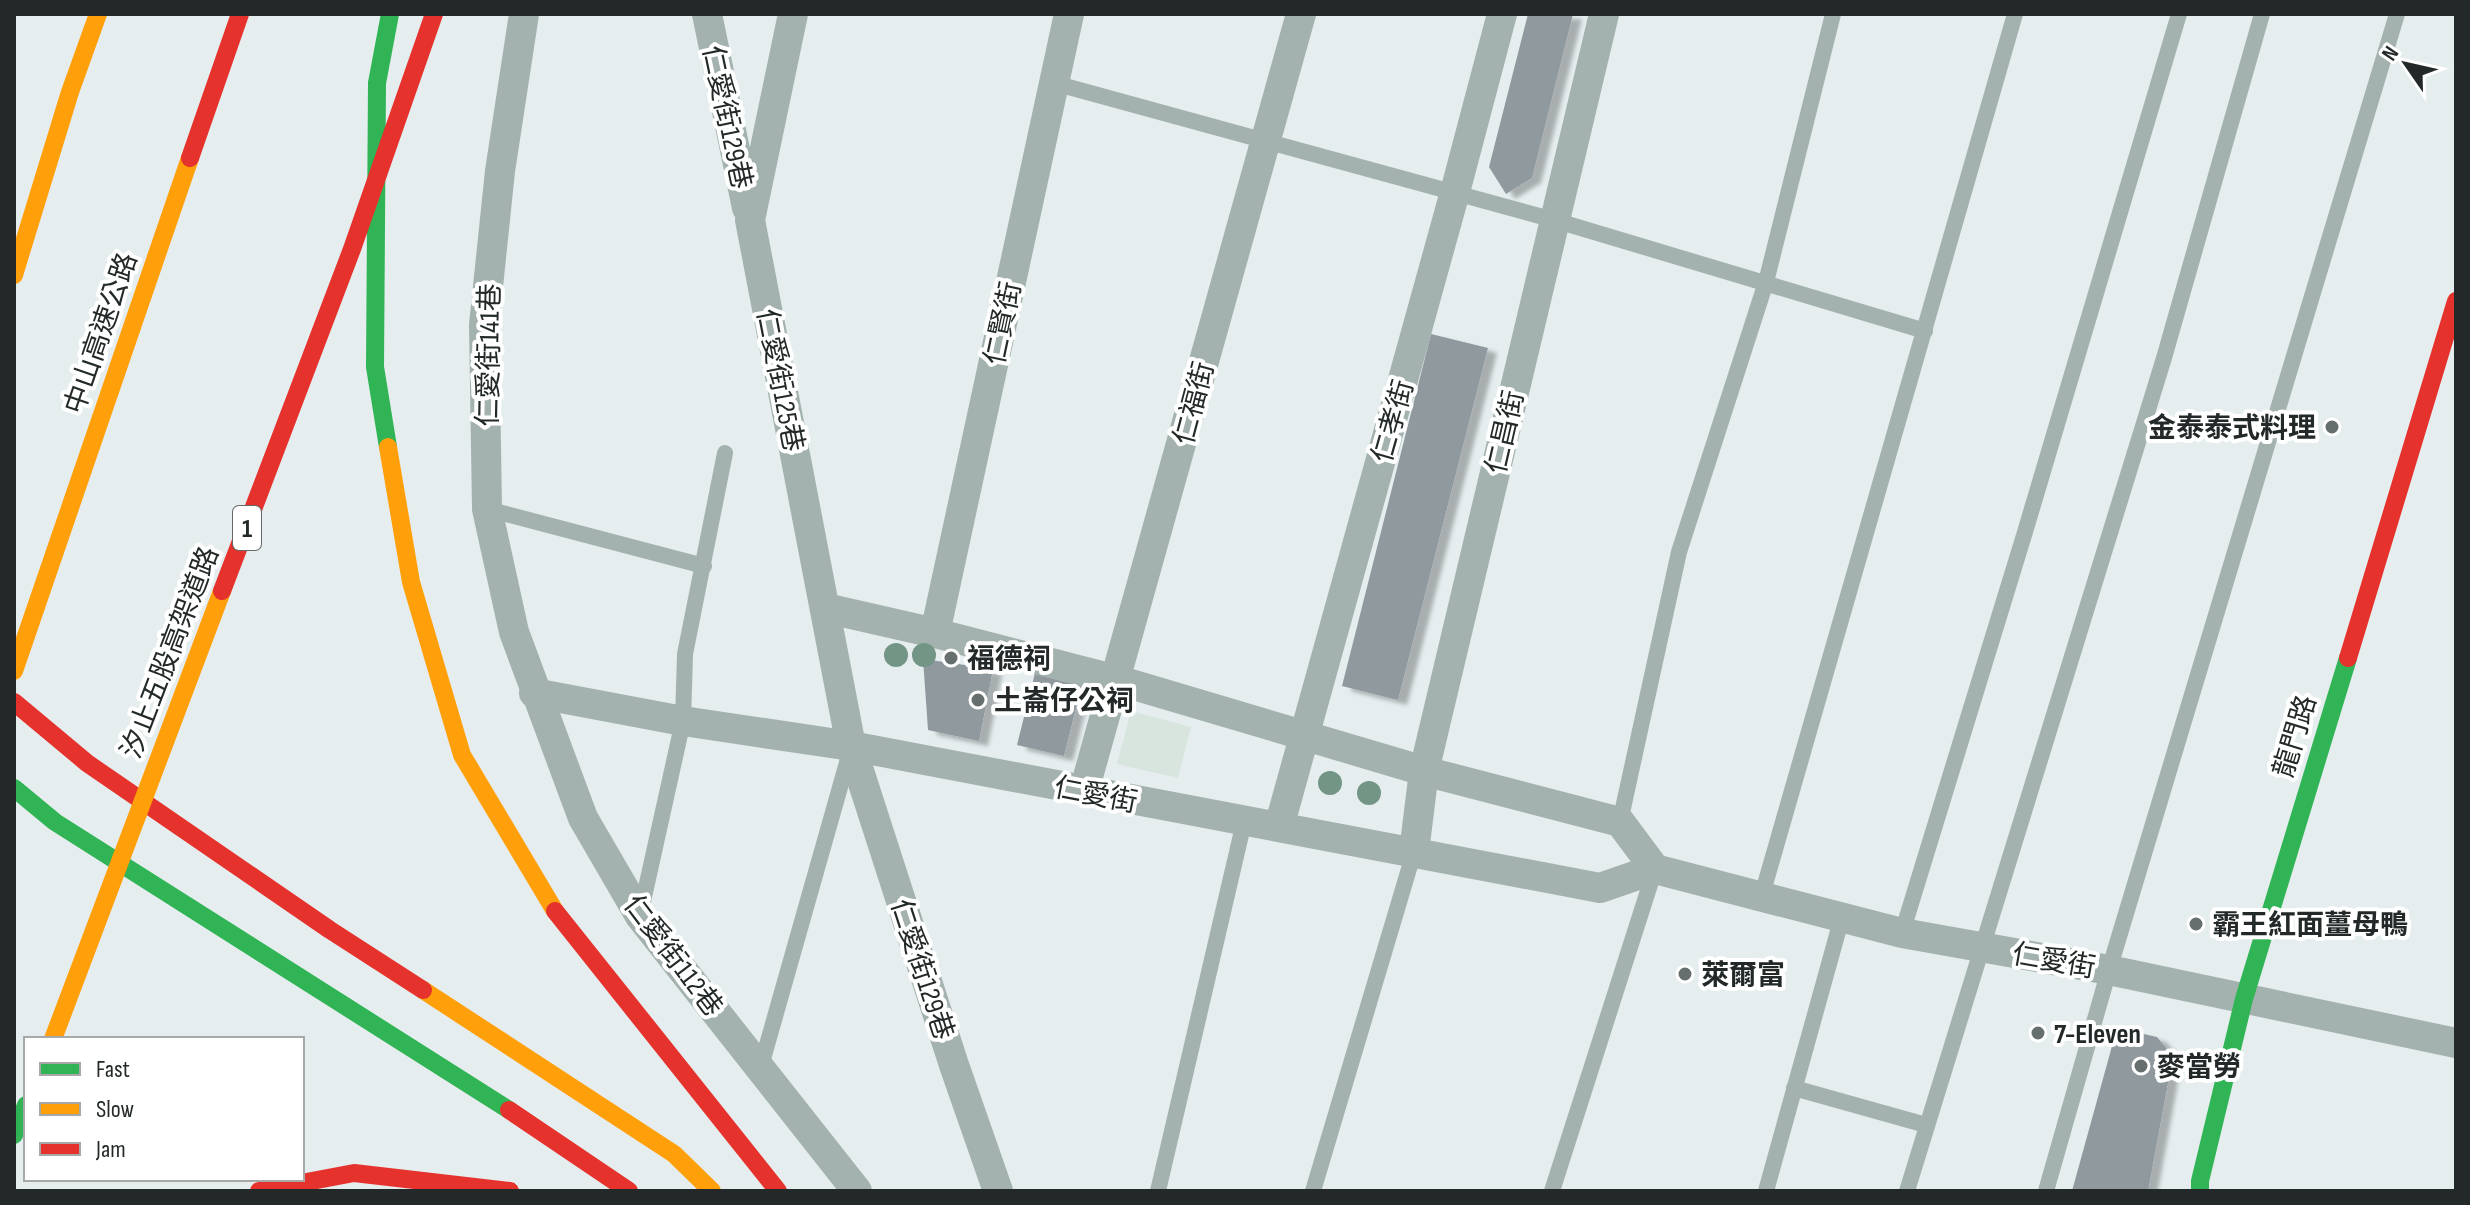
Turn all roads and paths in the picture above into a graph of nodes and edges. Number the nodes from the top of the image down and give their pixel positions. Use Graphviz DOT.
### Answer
graph roads {
  1 [pos="85,14"];
  2 [pos="98,14"];
  3 [pos="240,14"];
  4 [pos="390,14"];
  5 [pos="434,14"];
  6 [pos="524,14"];
  7 [pos="707,14"];
  8 [pos="793,14"];
  9 [pos="1069,14"];
  10 [pos="1301,14"];
  11 [pos="1502,14"];
  12 [pos="1604,14"];
  13 [pos="1833,14"];
  14 [pos="2015,14"];
  15 [pos="2179,14"];
  16 [pos="2262,14"];
  17 [pos="2397,14"];
  18 [pos="1054,83"];
  19 [pos="70,92"];
  20 [pos="1265,143"];
  21 [pos="1455,192"];
  22 [pos="750,220"];
  23 [pos="1554,220"];
  24 [pos="14,275"];
  25 [pos="1766,282"];
  26 [pos="2456,301"];
  27 [pos="1925,331"];
  28 [pos="725,453"];
  29 [pos="487,509"];
  30 [pos="704,566"];
  31 [pos="825,608"];
  32 [pos="935,633"];
  33 [pos="14,671"];
  34 [pos="1117,680"];
  35 [pos="534,693"];
  36 [pos="14,702"];
  37 [pos="683,721"];
  38 [pos="1304,736"];
  39 [pos="851,746"];
  40 [pos="1424,771"];
  41 [pos="14,788"];
  42 [pos="1084,791"];
  43 [pos="1244,822"];
  44 [pos="1620,822"];
  45 [pos="1279,827"];
  46 [pos="1414,852"];
  47 [pos="1655,869"];
  48 [pos="1762,895"];
  49 [pos="640,916"];
  50 [pos="1842,917"];
  51 [pos="1902,933"];
  52 [pos="1982,947"];
  53 [pos="2109,970"];
  54 [pos="2244,999"];
  55 [pos="2454,1036"];
  56 [pos="54,1037"];
  57 [pos="761,1066"];
  58 [pos="1794,1088"];
  59 [pos="24,1110"];
  60 [pos="1926,1125"];
  61 [pos="14,1135"];
  62 [pos="259,1191"];
  63 [pos="510,1191"];
  64 [pos="629,1191"];
  65 [pos="712,1191"];
  66 [pos="778,1191"];
  67 [pos="857,1191"];
  68 [pos="998,1191"];
  69 [pos="1158,1191"];
  70 [pos="1313,1191"];
  71 [pos="1552,1191"];
  72 [pos="1766,1191"];
  73 [pos="1907,1191"];
  74 [pos="2046,1191"];
  75 [pos="2200,1191"];
  1 -- 19 [label="main road"];
  2 -- 19 [label="main road"];
  3 -- 33 [label="main road, 中山高速公路"];
  4 -- 66 [label="main road"];
  5 -- 56 [label="main road, 汐止五股高架道路 / 1, bridge"];
  6 -- 29 [label="street, 仁愛街141巷"];
  7 -- 22 [label="street, 仁愛街129巷"];
  8 -- 22 [label="street, 仁愛街125巷"];
  9 -- 18 [label="street, 仁賢街"];
  10 -- 20 [label="street, 仁福街"];
  11 -- 21 [label="street, 仁孝街"];
  12 -- 23 [label="street, 仁昌街"];
  13 -- 25 [label="lane"];
  14 -- 27 [label="lane"];
  15 -- 51 [label="lane"];
  16 -- 52 [label="lane"];
  17 -- 53 [label="lane"];
  18 -- 20 [label="lane"];
  18 -- 32 [label="street, 仁賢街"];
  19 -- 24 [label="main road"];
  20 -- 21 [label="lane"];
  20 -- 34 [label="street, 仁福街"];
  21 -- 23 [label="lane"];
  21 -- 38 [label="street, 仁孝街"];
  22 -- 31 [label="street, 仁愛街125巷"];
  23 -- 25 [label="lane"];
  23 -- 40 [label="street, 仁昌街"];
  25 -- 27 [label="lane"];
  25 -- 44 [label="lane"];
  26 -- 54 [label="main road, 龍門路"];
  27 -- 48 [label="lane"];
  28 -- 30 [label="lane"];
  29 -- 30 [label="lane"];
  29 -- 35 [label="street, 仁愛街141巷"];
  30 -- 37 [label="lane"];
  31 -- 32 [label="street"];
  31 -- 39 [label="street, 仁愛街125巷"];
  32 -- 34 [label="street"];
  34 -- 38 [label="street"];
  34 -- 42 [label="street, 仁福街"];
  35 -- 37 [label="street, 仁愛街"];
  35 -- 49 [label="street, 仁愛街112巷"];
  36 -- 65 [label="main road"];
  37 -- 39 [label="street, 仁愛街"];
  37 -- 49 [label="lane"];
  38 -- 40 [label="street"];
  38 -- 45 [label="street, 仁孝街"];
  39 -- 42 [label="street, 仁愛街"];
  39 -- 57 [label="lane"];
  39 -- 68 [label="street, 仁愛街129巷"];
  40 -- 44 [label="street"];
  40 -- 46 [label="street, 仁昌街"];
  41 -- 64 [label="main road"];
  42 -- 43 [label="street, 仁愛街"];
  43 -- 45 [label="street, 仁愛街"];
  43 -- 69 [label="lane"];
  44 -- 47 [label="street"];
  45 -- 46 [label="street, 仁愛街"];
  46 -- 47 [label="street, 仁愛街"];
  46 -- 70 [label="lane"];
  47 -- 48 [label="street, 仁愛街"];
  47 -- 71 [label="lane"];
  48 -- 50 [label="street, 仁愛街"];
  49 -- 57 [label="street, 仁愛街112巷"];
  50 -- 51 [label="street, 仁愛街"];
  50 -- 58 [label="lane"];
  51 -- 52 [label="street, 仁愛街"];
  52 -- 53 [label="street, 仁愛街"];
  52 -- 60 [label="lane"];
  53 -- 54 [label="street, 仁愛街"];
  53 -- 74 [label="lane"];
  54 -- 55 [label="street, 仁愛街"];
  54 -- 75 [label="main road, 龍門路"];
  57 -- 67 [label="street, 仁愛街112巷"];
  58 -- 60 [label="lane"];
  58 -- 72 [label="lane"];
  59 -- 61 [label="main road"];
  60 -- 73 [label="lane"];
  62 -- 63 [label="main road"];
}
